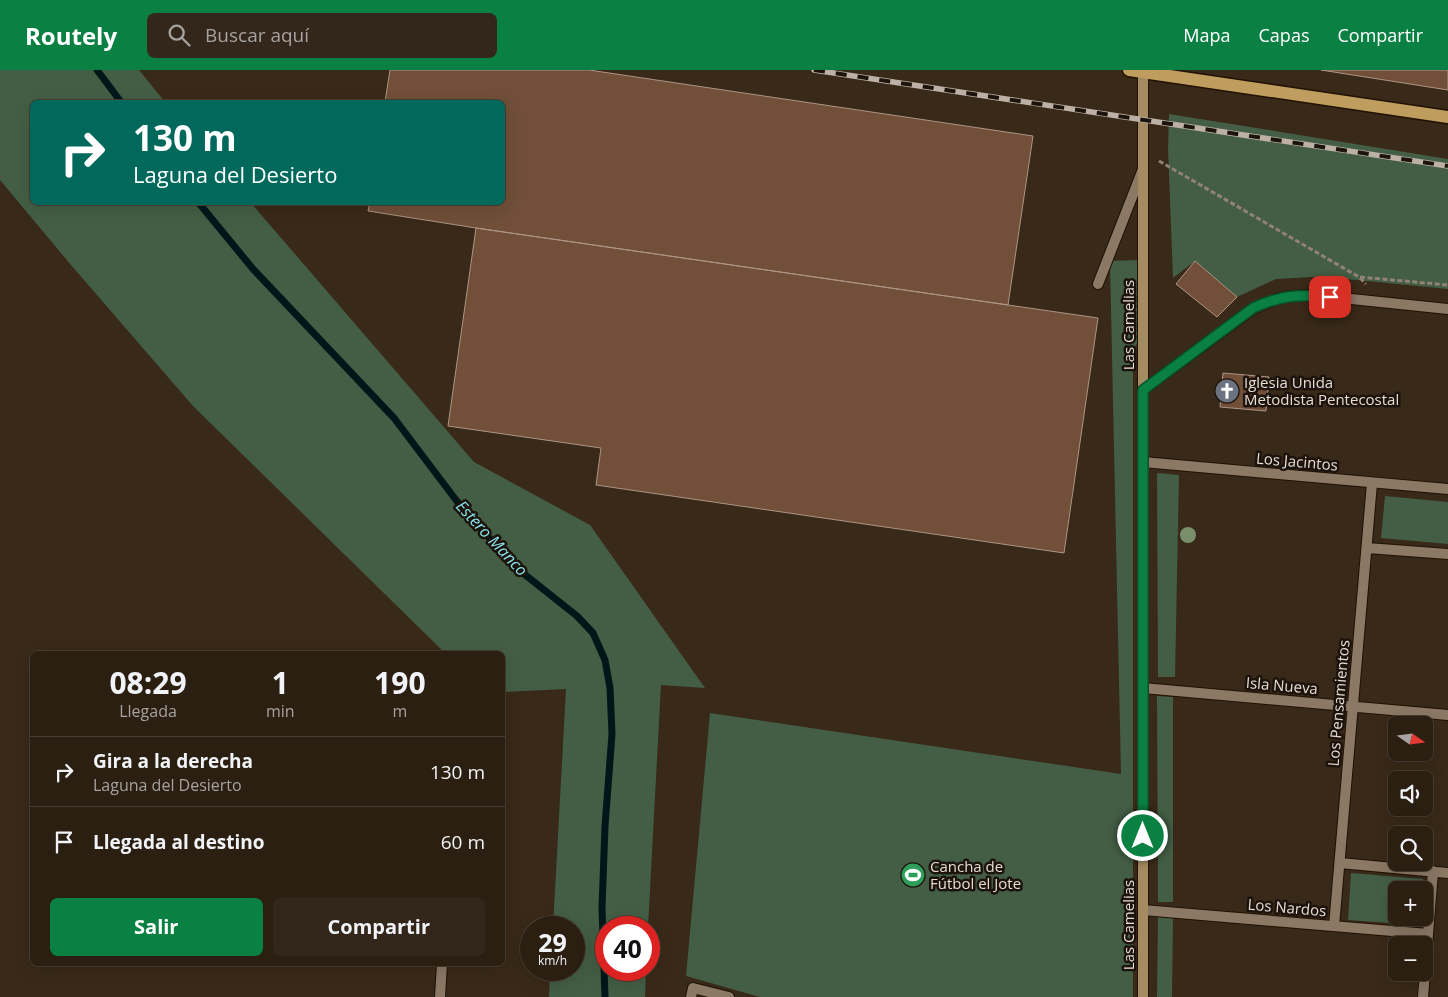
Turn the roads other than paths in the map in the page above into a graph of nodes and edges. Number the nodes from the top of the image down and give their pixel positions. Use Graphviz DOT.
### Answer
graph roads {
  1 [pos="1129,70"];
  2 [pos="1144,72"];
  3 [pos="1448,117"];
  4 [pos="1143,168"];
  5 [pos="1098,284"];
  6 [pos="1448,309"];
  7 [pos="1143,390"];
  8 [pos="1143,462"];
  9 [pos="1372,483"];
  10 [pos="1448,490"];
  11 [pos="1367,548"];
  12 [pos="1448,554"];
  13 [pos="1143,688"];
  14 [pos="1353,707"];
  15 [pos="1448,715"];
  16 [pos="1340,863"];
  17 [pos="1388,867"];
  18 [pos="1433,871"];
  19 [pos="1448,873"];
  20 [pos="1143,910"];
  21 [pos="1334,926"];
  22 [pos="1428,934"];
  23 [pos="442,966"];
  24 [pos="692,993"];
  25 [pos="440,997"];
  26 [pos="729,997"];
  27 [pos="1143,997"];
  28 [pos="1423,997"];
  1 -- 2 [label="main road"];
  2 -- 3 [label="main road"];
  2 -- 4 [label="street, Las Camelias"];
  4 -- 5 [label="street"];
  4 -- 7 [label="street, Las Camelias"];
  6 -- 7 [label="street"];
  7 -- 8 [label="street, Las Camelias"];
  8 -- 9 [label="street, Los Jacintos"];
  8 -- 13 [label="street, Las Camelias"];
  9 -- 10 [label="street, Los Jacintos"];
  9 -- 11 [label="street, Los Pensamientos"];
  11 -- 12 [label="street"];
  11 -- 14 [label="street, Los Pensamientos"];
  13 -- 14 [label="street, Isla Nueva"];
  13 -- 20 [label="street, Las Camelias"];
  14 -- 15 [label="street, Isla Nueva"];
  14 -- 16 [label="street, Los Pensamientos"];
  16 -- 17 [label="street"];
  16 -- 21 [label="street, Los Pensamientos"];
  18 -- 19 [label="street"];
  18 -- 22 [label="street"];
  20 -- 21 [label="street, Los Nardos"];
  20 -- 27 [label="street, Las Camelias"];
  21 -- 22 [label="street, Los Nardos"];
  22 -- 28 [label="street"];
  23 -- 25 [label="street"];
  24 -- 26 [label="street"];
}
